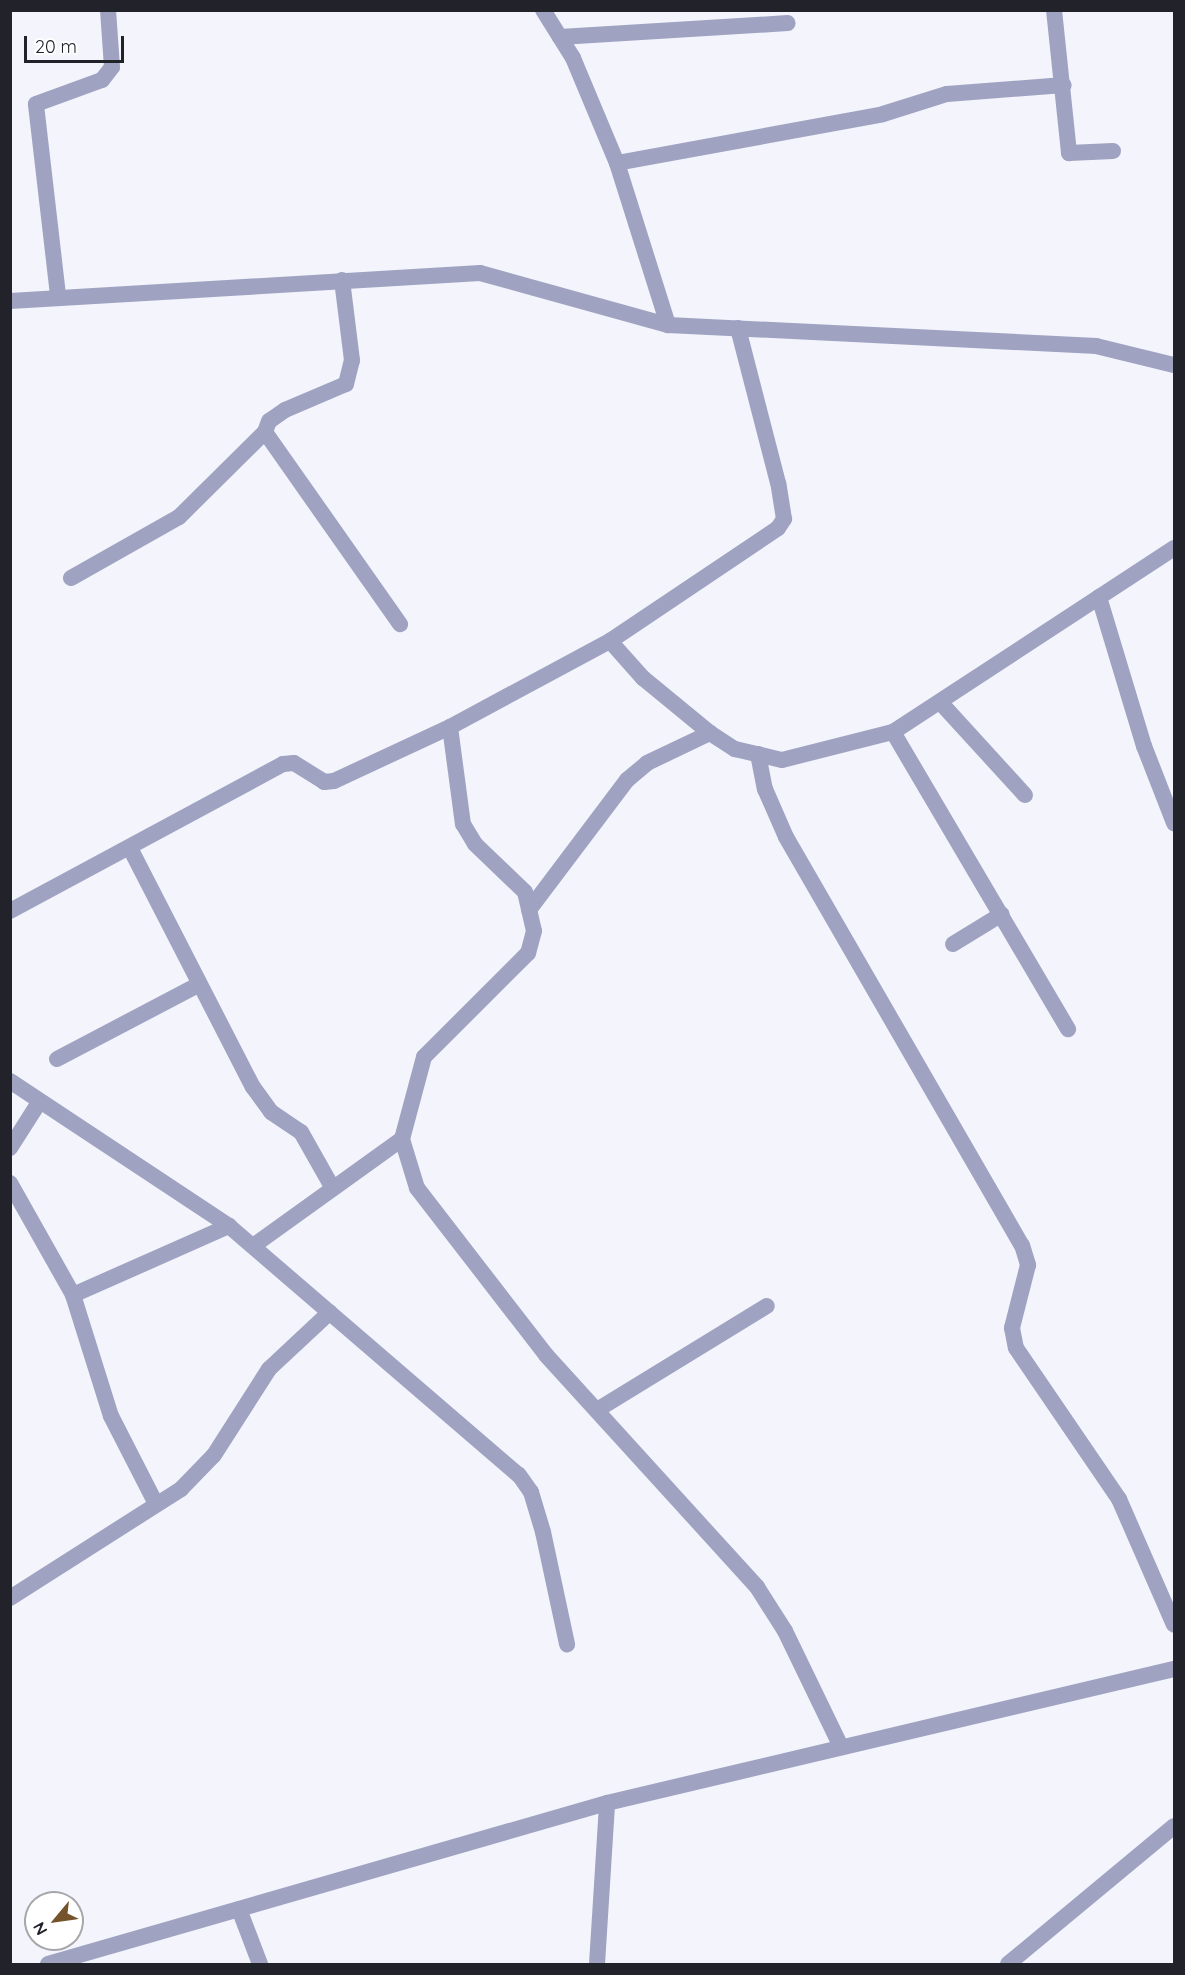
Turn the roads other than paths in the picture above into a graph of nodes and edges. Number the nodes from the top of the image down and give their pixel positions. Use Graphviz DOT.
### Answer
graph roads {
  1 [pos="108,10"];
  2 [pos="543,10"];
  3 [pos="1054,10"];
  4 [pos="788,23"];
  5 [pos="560,37"];
  6 [pos="1064,85"];
  7 [pos="1113,151"];
  8 [pos="617,163"];
  9 [pos="342,280"];
  10 [pos="58,295"];
  11 [pos="10,301"];
  12 [pos="668,325"];
  13 [pos="738,328"];
  14 [pos="1174,365"];
  15 [pos="265,432"];
  16 [pos="1174,548"];
  17 [pos="70,578"];
  18 [pos="1099,597"];
  19 [pos="400,624"];
  20 [pos="610,640"];
  21 [pos="940,702"];
  22 [pos="450,727"];
  23 [pos="893,732"];
  24 [pos="710,733"];
  25 [pos="758,754"];
  26 [pos="1025,795"];
  27 [pos="1174,823"];
  28 [pos="130,848"];
  29 [pos="530,910"];
  30 [pos="10,911"];
  31 [pos="1002,914"];
  32 [pos="952,944"];
  33 [pos="200,984"];
  34 [pos="1068,1029"];
  35 [pos="57,1059"];
  36 [pos="10,1082"];
  37 [pos="38,1104"];
  38 [pos="402,1139"];
  39 [pos="10,1148"];
  40 [pos="10,1183"];
  41 [pos="331,1185"];
  42 [pos="229,1226"];
  43 [pos="253,1246"];
  44 [pos="73,1294"];
  45 [pos="767,1305"];
  46 [pos="330,1312"];
  47 [pos="597,1410"];
  48 [pos="156,1504"];
  49 [pos="10,1598"];
  50 [pos="1174,1625"];
  51 [pos="567,1644"];
  52 [pos="1174,1669"];
  53 [pos="840,1745"];
  54 [pos="608,1803"];
  55 [pos="1174,1826"];
  56 [pos="239,1909"];
  57 [pos="48,1965"];
  58 [pos="261,1965"];
  59 [pos="597,1965"];
  60 [pos="1008,1965"];
  1 -- 10 [label="street"];
  2 -- 5 [label="street"];
  3 -- 6 [label="street"];
  4 -- 5 [label="street"];
  5 -- 8 [label="street"];
  6 -- 7 [label="street"];
  6 -- 8 [label="street"];
  8 -- 12 [label="street"];
  9 -- 10 [label="street"];
  9 -- 12 [label="street"];
  9 -- 15 [label="street"];
  10 -- 11 [label="street"];
  12 -- 13 [label="street"];
  13 -- 14 [label="street"];
  13 -- 20 [label="street"];
  15 -- 17 [label="street"];
  15 -- 19 [label="street"];
  16 -- 18 [label="street"];
  18 -- 21 [label="street"];
  18 -- 27 [label="street"];
  20 -- 22 [label="street"];
  20 -- 24 [label="street"];
  21 -- 23 [label="street"];
  21 -- 26 [label="street"];
  22 -- 28 [label="street"];
  22 -- 29 [label="street"];
  23 -- 25 [label="street"];
  23 -- 31 [label="street"];
  24 -- 25 [label="street"];
  24 -- 29 [label="street"];
  25 -- 50 [label="street"];
  28 -- 30 [label="street"];
  28 -- 33 [label="street"];
  29 -- 38 [label="street"];
  31 -- 32 [label="street"];
  31 -- 34 [label="street"];
  33 -- 35 [label="street"];
  33 -- 41 [label="street"];
  36 -- 37 [label="street"];
  37 -- 39 [label="street"];
  37 -- 42 [label="street"];
  38 -- 41 [label="street"];
  38 -- 47 [label="street"];
  40 -- 44 [label="street"];
  41 -- 43 [label="street"];
  42 -- 43 [label="street"];
  42 -- 44 [label="street"];
  43 -- 46 [label="street"];
  44 -- 48 [label="street"];
  45 -- 47 [label="street"];
  46 -- 48 [label="street"];
  46 -- 51 [label="street"];
  47 -- 53 [label="street"];
  48 -- 49 [label="street"];
  52 -- 53 [label="street"];
  53 -- 54 [label="street"];
  54 -- 56 [label="street"];
  54 -- 59 [label="street"];
  55 -- 60 [label="street"];
  56 -- 57 [label="street"];
  56 -- 58 [label="street"];
}
